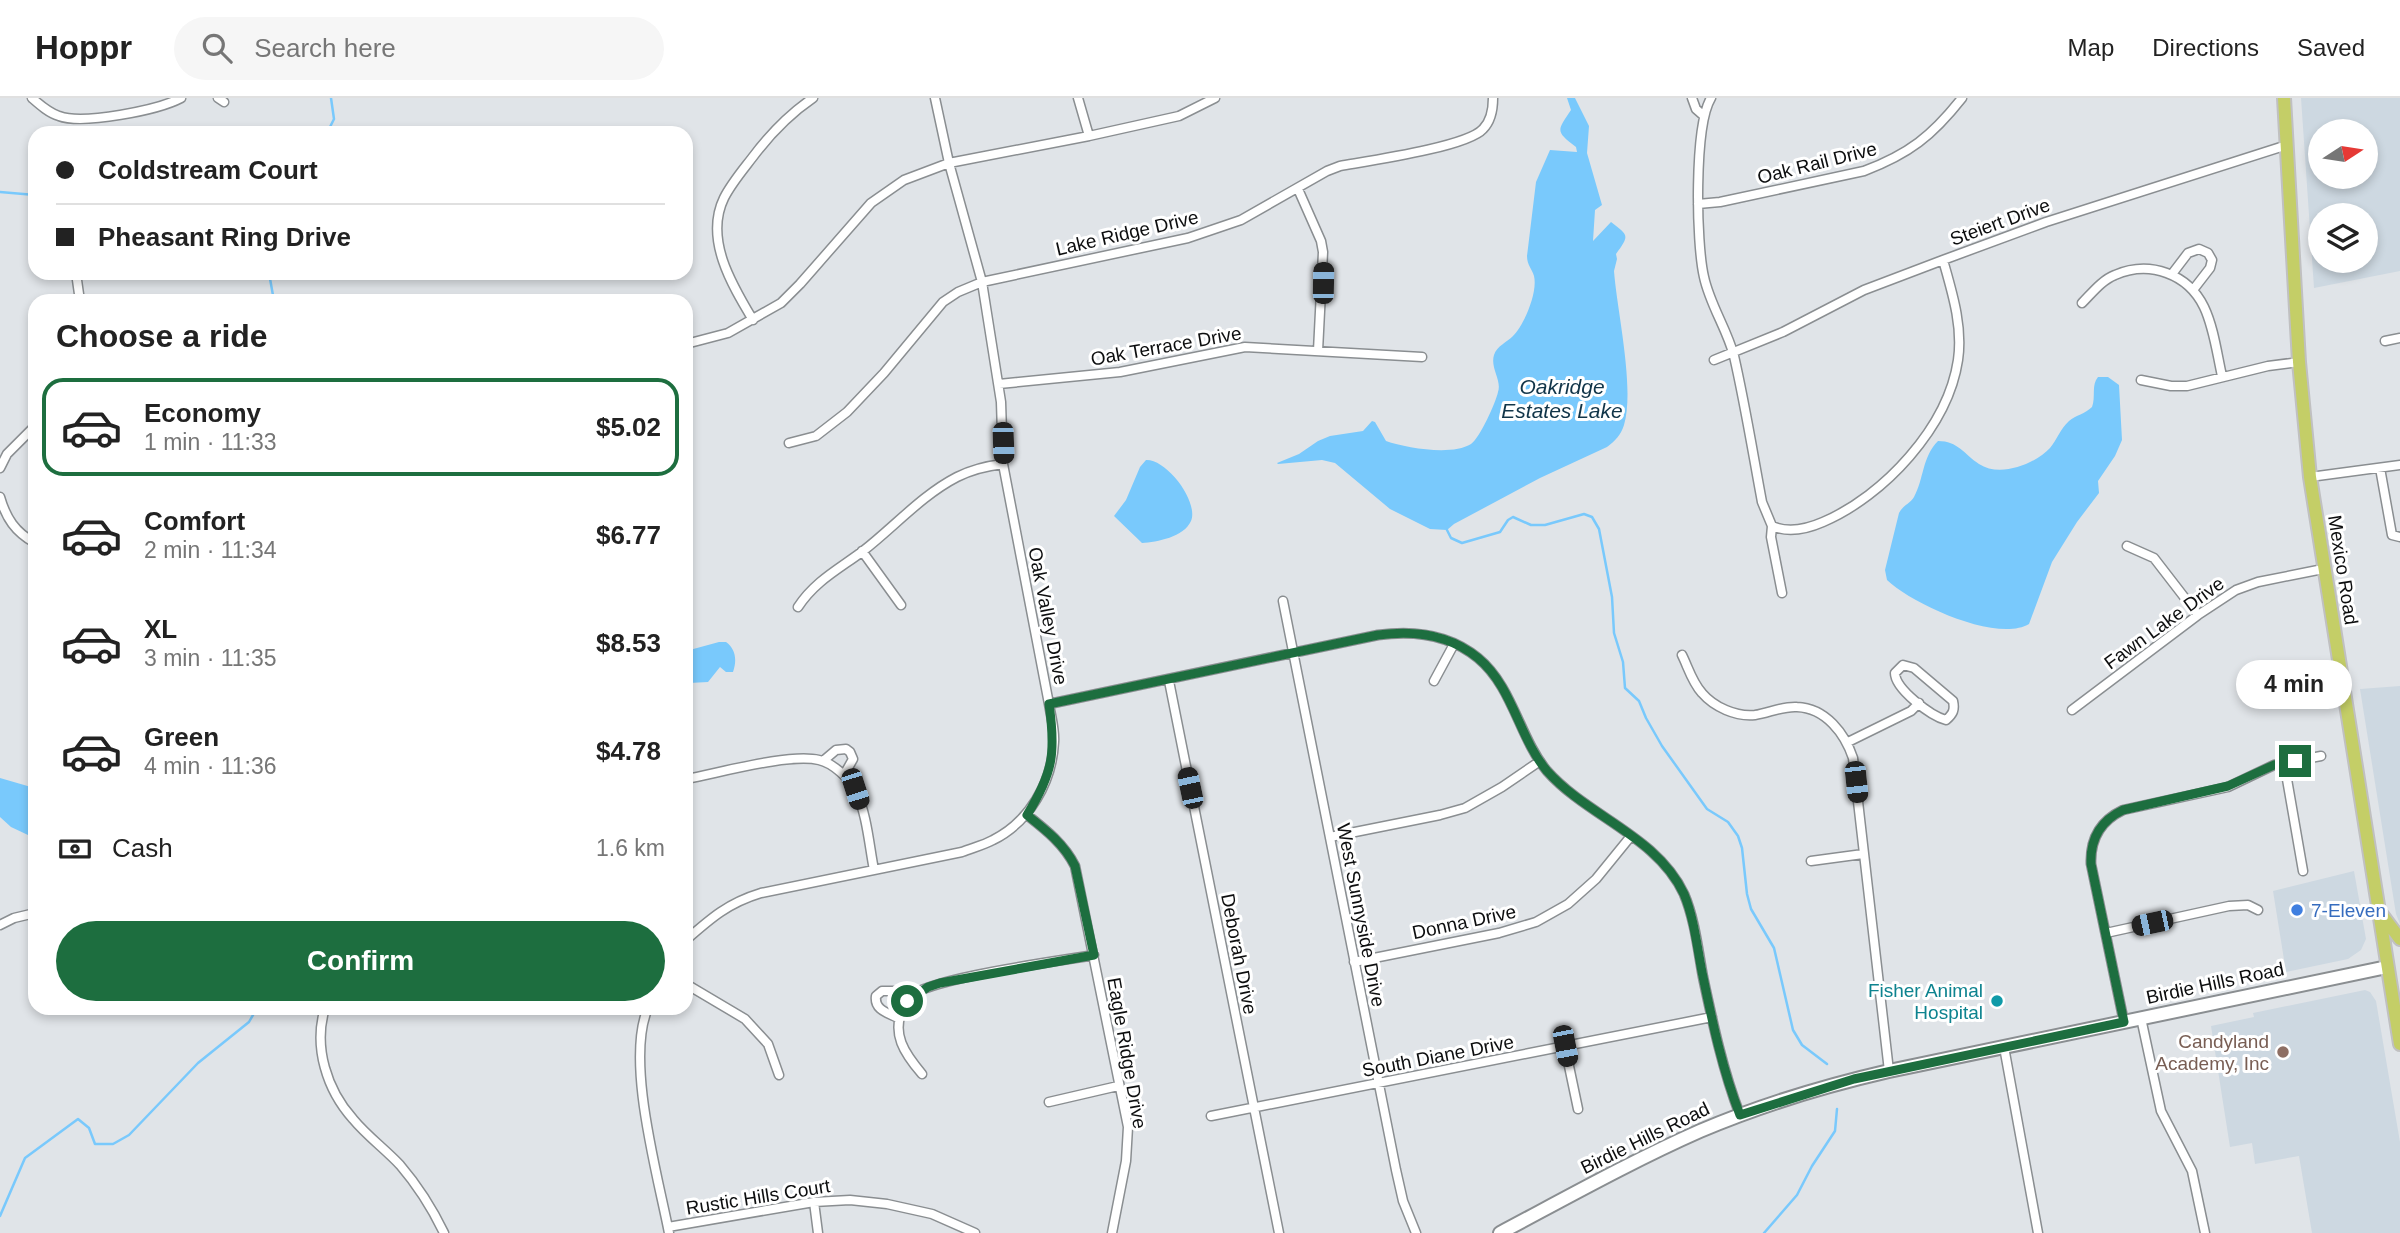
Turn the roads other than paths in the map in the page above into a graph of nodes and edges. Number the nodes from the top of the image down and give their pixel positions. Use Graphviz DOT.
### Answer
graph roads {
  1 [pos="32,98"];
  2 [pos="181,98"];
  3 [pos="814,98"];
  4 [pos="935,98"];
  5 [pos="1078,98"];
  6 [pos="1215,98"];
  7 [pos="1493,98"];
  8 [pos="1692,98"];
  9 [pos="1711,98"];
  10 [pos="1962,98"];
  11 [pos="2284,98"];
  12 [pos="1704,116"];
  13 [pos="1089,136"];
  14 [pos="2287,145"];
  15 [pos="948,163"];
  16 [pos="1298,189"];
  17 [pos="1698,204"];
  18 [pos="1943,260"];
  19 [pos="2172,274"];
  20 [pos="982,282"];
  21 [pos="2193,290"];
  22 [pos="2082,303"];
  23 [pos="753,320"];
  24 [pos="2400,338"];
  25 [pos="2385,341"];
  26 [pos="693,342"];
  27 [pos="1318,351"];
  28 [pos="1733,353"];
  29 [pos="1422,356"];
  30 [pos="1714,360"];
  31 [pos="2299,362"];
  32 [pos="2222,376"];
  33 [pos="2141,380"];
  34 [pos="999,384"];
  35 [pos="28,433"];
  36 [pos="789,443"];
  37 [pos="1003,464"];
  38 [pos="2400,465"];
  39 [pos="0,468"];
  40 [pos="2381,468"];
  41 [pos="2310,477"];
  42 [pos="0,497"];
  43 [pos="1772,526"];
  44 [pos="2400,537"];
  45 [pos="28,538"];
  46 [pos="2127,546"];
  47 [pos="862,551"];
  48 [pos="2323,569"];
  49 [pos="1782,593"];
  50 [pos="1283,601"];
  51 [pos="901,605"];
  52 [pos="798,607"];
  53 [pos="2198,615"];
  54 [pos="1454,644"];
  55 [pos="1293,653"];
  56 [pos="1682,655"];
  57 [pos="1169,681"];
  58 [pos="1434,681"];
  59 [pos="1919,703"];
  60 [pos="1049,704"];
  61 [pos="2072,710"];
  62 [pos="1847,742"];
  63 [pos="2320,756"];
  64 [pos="823,761"];
  65 [pos="1540,761"];
  66 [pos="2284,762"];
  67 [pos="844,775"];
  68 [pos="693,778"];
  69 [pos="1027,815"];
  70 [pos="1631,836"];
  71 [pos="1330,837"];
  72 [pos="1863,855"];
  73 [pos="1811,860"];
  74 [pos="874,870"];
  75 [pos="2302,871"];
  76 [pos="2378,909"];
  77 [pos="2258,910"];
  78 [pos="28,915"];
  79 [pos="0,925"];
  80 [pos="2106,933"];
  81 [pos="693,934"];
  82 [pos="2400,939"];
  83 [pos="1094,955"];
  84 [pos="1354,961"];
  85 [pos="2394,966"];
  86 [pos="693,988"];
  87 [pos="911,996"];
  88 [pos="2398,1013"];
  89 [pos="324,1015"];
  90 [pos="644,1015"];
  91 [pos="1712,1017"];
  92 [pos="898,1018"];
  93 [pos="2141,1018"];
  94 [pos="2124,1022"];
  95 [pos="2400,1044"];
  96 [pos="1565,1046"];
  97 [pos="2004,1047"];
  98 [pos="1889,1071"];
  99 [pos="922,1074"];
  100 [pos="779,1075"];
  101 [pos="1378,1083"];
  102 [pos="1118,1086"];
  103 [pos="1049,1102"];
  104 [pos="1254,1108"];
  105 [pos="1578,1110"];
  106 [pos="1740,1115"];
  107 [pos="1211,1116"];
  108 [pos="814,1202"];
  109 [pos="668,1230"];
  110 [pos="444,1233"];
  111 [pos="818,1233"];
  112 [pos="975,1233"];
  113 [pos="1112,1233"];
  114 [pos="1279,1233"];
  115 [pos="1416,1233"];
  116 [pos="1500,1233"];
  117 [pos="2038,1233"];
  118 [pos="2205,1233"];
  1 -- 2 [label="street"];
  3 -- 23 [label="street"];
  4 -- 15 [label="street, Oak Valley Drive"];
  5 -- 13 [label="street"];
  6 -- 13 [label="street"];
  7 -- 16 [label="street, Lake Ridge Drive"];
  8 -- 12 [label="street"];
  9 -- 12 [label="street"];
  10 -- 17 [label="street, Oak Rail Drive"];
  11 -- 14 [label="main road, Mexico Road"];
  12 -- 17 [label="street"];
  13 -- 15 [label="street"];
  14 -- 18 [label="street, Steiert Drive"];
  14 -- 31 [label="main road, Mexico Road"];
  15 -- 20 [label="street, Oak Valley Drive"];
  15 -- 23 [label="street"];
  16 -- 20 [label="street, Lake Ridge Drive"];
  16 -- 27 [label="street"];
  17 -- 28 [label="street"];
  18 -- 28 [label="street, Steiert Drive"];
  18 -- 43 [label="street"];
  19 -- 21 [label="street"];
  19 -- 21 [label="street"];
  19 -- 22 [label="street"];
  20 -- 34 [label="street, Oak Valley Drive"];
  20 -- 36 [label="street, Lake Ridge Drive"];
  21 -- 32 [label="street"];
  23 -- 26 [label="street"];
  24 -- 25 [label="street"];
  27 -- 29 [label="street, Oak Terrace Drive"];
  27 -- 34 [label="street, Oak Terrace Drive"];
  28 -- 30 [label="street, Steiert Drive"];
  28 -- 43 [label="street"];
  31 -- 32 [label="street"];
  31 -- 41 [label="main road, Mexico Road"];
  32 -- 33 [label="street"];
  34 -- 37 [label="street, Oak Valley Drive"];
  35 -- 39 [label="street"];
  37 -- 47 [label="street"];
  37 -- 60 [label="street, Oak Valley Drive"];
  38 -- 40 [label="street"];
  40 -- 41 [label="street"];
  40 -- 44 [label="street"];
  41 -- 48 [label="main road, Mexico Road"];
  42 -- 45 [label="street"];
  43 -- 49 [label="street"];
  46 -- 53 [label="street"];
  47 -- 51 [label="street"];
  47 -- 52 [label="street"];
  48 -- 53 [label="street, Fawn Lake Drive"];
  48 -- 76 [label="main road, Mexico Road"];
  50 -- 55 [label="street, West Sunnyside Drive"];
  53 -- 61 [label="street, Fawn Lake Drive"];
  54 -- 55 [label="street"];
  54 -- 58 [label="street"];
  54 -- 65 [label="street"];
  55 -- 57 [label="street"];
  55 -- 71 [label="street, West Sunnyside Drive"];
  56 -- 62 [label="street"];
  57 -- 60 [label="street"];
  57 -- 104 [label="street, Deborah Drive"];
  59 -- 59 [label="street"];
  59 -- 62 [label="street"];
  60 -- 69 [label="street, Oak Valley Drive"];
  62 -- 72 [label="street"];
  63 -- 66 [label="street"];
  64 -- 67 [label="street"];
  64 -- 67 [label="street"];
  64 -- 68 [label="street"];
  65 -- 70 [label="street"];
  65 -- 71 [label="street"];
  66 -- 75 [label="street"];
  66 -- 80 [label="street"];
  67 -- 74 [label="street"];
  69 -- 74 [label="street, Oak Valley Drive"];
  69 -- 83 [label="street, Eagle Ridge Drive"];
  70 -- 84 [label="street, Donna Drive"];
  70 -- 91 [label="street"];
  71 -- 84 [label="street, West Sunnyside Drive"];
  72 -- 73 [label="street"];
  72 -- 98 [label="street"];
  74 -- 81 [label="street, Oak Valley Drive"];
  76 -- 82 [label="main road"];
  76 -- 85 [label="main road, Mexico Road"];
  77 -- 80 [label="street"];
  78 -- 79 [label="street"];
  80 -- 94 [label="street"];
  83 -- 87 [label="street"];
  83 -- 102 [label="street, Eagle Ridge Drive"];
  84 -- 101 [label="street, West Sunnyside Drive"];
  85 -- 88 [label="main road, Mexico Road"];
  85 -- 93 [label="main road, Birdie Hills Road"];
  86 -- 100 [label="street"];
  87 -- 92 [label="street"];
  87 -- 92 [label="street"];
  88 -- 95 [label="main road, Mexico Road"];
  89 -- 110 [label="street"];
  90 -- 109 [label="street"];
  91 -- 96 [label="street, South Diane Drive"];
  91 -- 106 [label="street"];
  92 -- 99 [label="street"];
  93 -- 94 [label="main road, Birdie Hills Road"];
  93 -- 118 [label="street"];
  94 -- 97 [label="main road, Birdie Hills Road"];
  96 -- 101 [label="street, South Diane Drive"];
  96 -- 105 [label="street"];
  97 -- 98 [label="main road, Birdie Hills Road"];
  97 -- 117 [label="street"];
  98 -- 106 [label="main road, Birdie Hills Road"];
  101 -- 104 [label="street, South Diane Drive"];
  101 -- 115 [label="street, West Sunnyside Drive"];
  102 -- 103 [label="street"];
  102 -- 113 [label="street, Eagle Ridge Drive"];
  104 -- 107 [label="street, South Diane Drive"];
  104 -- 114 [label="street, Deborah Drive"];
  106 -- 116 [label="main road, Birdie Hills Road"];
  108 -- 109 [label="street, Rustic Hills Court"];
  108 -- 111 [label="street"];
  108 -- 112 [label="street, Rustic Hills Court"];
}
